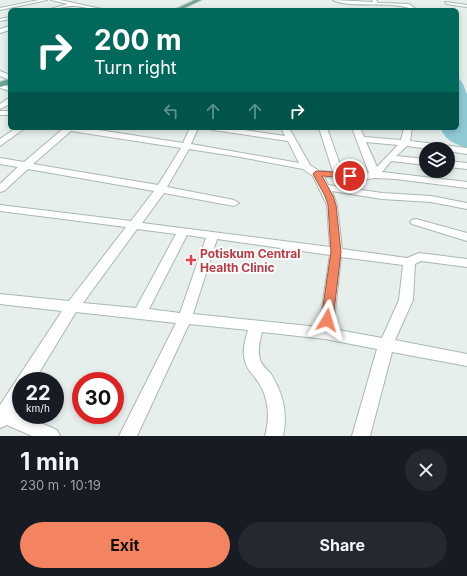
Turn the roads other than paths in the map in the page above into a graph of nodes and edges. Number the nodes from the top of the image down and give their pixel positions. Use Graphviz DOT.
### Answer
graph roads {
  1 [pos="44,0"];
  2 [pos="53,0"];
  3 [pos="199,0"];
  4 [pos="335,0"];
  5 [pos="369,0"];
  6 [pos="375,1"];
  7 [pos="402,1"];
  8 [pos="447,3"];
  9 [pos="75,4"];
  10 [pos="17,5"];
  11 [pos="467,6"];
  12 [pos="0,8"];
  13 [pos="26,8"];
  14 [pos="58,8"];
  15 [pos="92,8"];
  16 [pos="181,8"];
  17 [pos="413,8"];
  18 [pos="18,130"];
  19 [pos="68,130"];
  20 [pos="83,130"];
  21 [pos="193,130"];
  22 [pos="227,130"];
  23 [pos="286,130"];
  24 [pos="324,130"];
  25 [pos="357,130"];
  26 [pos="408,130"];
  27 [pos="291,139"];
  28 [pos="360,139"];
  29 [pos="0,143"];
  30 [pos="405,143"];
  31 [pos="186,146"];
  32 [pos="467,151"];
  33 [pos="389,158"];
  34 [pos="0,161"];
  35 [pos="419,161"];
  36 [pos="455,165"];
  37 [pos="25,166"];
  38 [pos="467,166"];
  39 [pos="306,167"];
  40 [pos="316,174"];
  41 [pos="339,175"];
  42 [pos="375,175"];
  43 [pos="467,185"];
  44 [pos="323,187"];
  45 [pos="0,189"];
  46 [pos="161,189"];
  47 [pos="234,202"];
  48 [pos="467,206"];
  49 [pos="0,208"];
  50 [pos="416,222"];
  51 [pos="133,226"];
  52 [pos="183,231"];
  53 [pos="213,235"];
  54 [pos="467,237"];
  55 [pos="336,252"];
  56 [pos="409,262"];
  57 [pos="467,263"];
  58 [pos="0,299"];
  59 [pos="72,307"];
  60 [pos="140,313"];
  61 [pos="185,318"];
  62 [pos="256,326"];
  63 [pos="325,333"];
  64 [pos="386,345"];
  65 [pos="467,360"];
  66 [pos="31,372"];
  67 [pos="12,402"];
  68 [pos="2,418"];
  69 [pos="132,434"];
  70 [pos="51,436"];
  71 [pos="274,436"];
  72 [pos="362,436"];
  1 -- 10 [label="street"];
  2 -- 9 [label="street"];
  3 -- 16 [label="main road"];
  4 -- 6 [label="street"];
  5 -- 6 [label="street"];
  6 -- 7 [label="street"];
  6 -- 17 [label="street"];
  8 -- 11 [label="street"];
  9 -- 14 [label="street"];
  9 -- 15 [label="street"];
  10 -- 12 [label="street"];
  10 -- 13 [label="street"];
  18 -- 29 [label="street"];
  19 -- 37 [label="street"];
  20 -- 31 [label="street"];
  21 -- 31 [label="street"];
  22 -- 27 [label="street"];
  23 -- 27 [label="street"];
  24 -- 41 [label="street"];
  25 -- 28 [label="street"];
  26 -- 30 [label="street"];
  27 -- 39 [label="street"];
  28 -- 30 [label="street"];
  28 -- 42 [label="street"];
  30 -- 32 [label="street"];
  30 -- 33 [label="street"];
  31 -- 39 [label="street"];
  31 -- 46 [label="street"];
  33 -- 35 [label="street"];
  33 -- 42 [label="street"];
  34 -- 37 [label="street"];
  36 -- 38 [label="street"];
  37 -- 45 [label="street"];
  37 -- 46 [label="street"];
  39 -- 40 [label="street"];
  40 -- 41 [label="street"];
  40 -- 44 [label="street"];
  41 -- 42 [label="street"];
  42 -- 43 [label="street"];
  44 -- 48 [label="street"];
  44 -- 55 [label="street"];
  46 -- 47 [label="street"];
  46 -- 51 [label="street"];
  49 -- 51 [label="street"];
  50 -- 54 [label="street"];
  51 -- 52 [label="street"];
  51 -- 59 [label="street"];
  52 -- 53 [label="street"];
  52 -- 60 [label="street"];
  53 -- 55 [label="street"];
  53 -- 61 [label="street"];
  55 -- 56 [label="street"];
  55 -- 63 [label="street"];
  56 -- 57 [label="street"];
  56 -- 64 [label="street"];
  58 -- 59 [label="street"];
  59 -- 60 [label="street"];
  59 -- 66 [label="street"];
  60 -- 61 [label="street"];
  61 -- 62 [label="street"];
  61 -- 69 [label="street"];
  62 -- 63 [label="street"];
  62 -- 71 [label="street"];
  63 -- 64 [label="street"];
  64 -- 65 [label="street"];
  64 -- 72 [label="street"];
  67 -- 68 [label="street"];
  68 -- 70 [label="street"];
}
